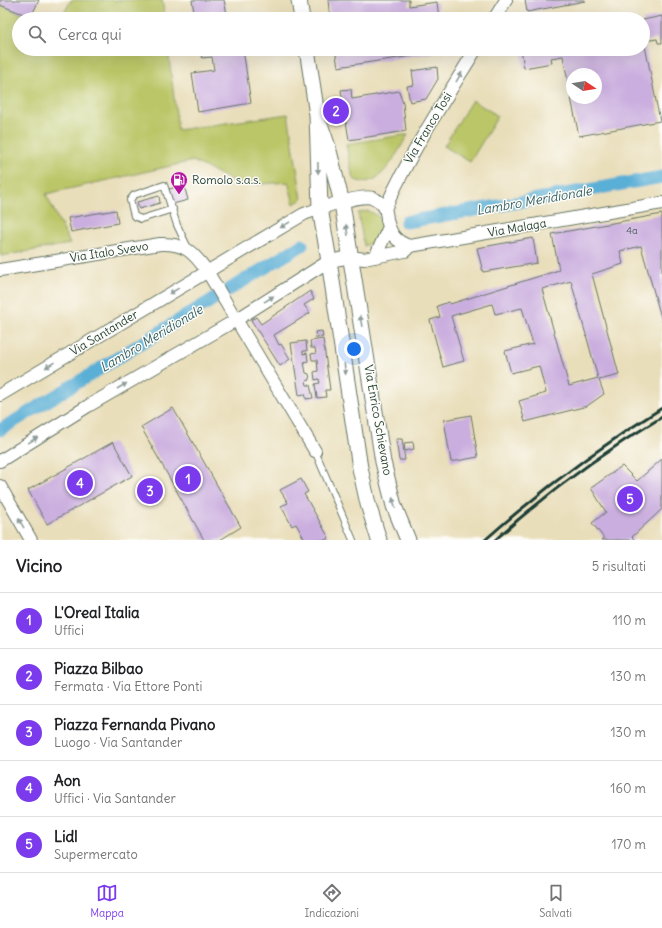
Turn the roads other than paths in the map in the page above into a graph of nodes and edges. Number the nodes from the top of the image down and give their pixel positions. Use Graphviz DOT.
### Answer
graph roads {
  1 [pos="299,0"];
  2 [pos="506,0"];
  3 [pos="301,12"];
  4 [pos="498,12"];
  5 [pos="308,56"];
  6 [pos="472,56"];
  7 [pos="317,115"];
  8 [pos="342,203"];
  9 [pos="662,203"];
  10 [pos="320,208"];
  11 [pos="385,208"];
  12 [pos="173,209"];
  13 [pos="389,227"];
  14 [pos="410,246"];
  15 [pos="188,250"];
  16 [pos="352,256"];
  17 [pos="375,257"];
  18 [pos="329,261"];
  19 [pos="0,270"];
  20 [pos="210,275"];
  21 [pos="233,315"];
  22 [pos="0,396"];
  23 [pos="315,451"];
  24 [pos="0,461"];
  25 [pos="0,486"];
  26 [pos="5,502"];
  27 [pos="31,540"];
  28 [pos="353,540"];
  29 [pos="379,540"];
  30 [pos="408,540"];
  1 -- 3 [label="street"];
  2 -- 4 [label="street"];
  5 -- 7 [label="street"];
  11 -- 6 [label="street, Via Franco Tosi, one-way"];
  7 -- 8 [label="street, Via Enrico Schievano"];
  7 -- 10 [label="street, Via Enrico Schievano, one-way"];
  8 -- 10 [label="street, Via Santander"];
  8 -- 11 [label="street, Via Santander"];
  16 -- 8 [label="street, Via Enrico Schievano, one-way"];
  9 -- 14 [label="street, Via Malaga"];
  10 -- 18 [label="street, Via Enrico Schievano"];
  10 -- 20 [label="street, Via Santander, one-way"];
  11 -- 13 [label="street"];
  12 -- 12 [label="lane"];
  12 -- 15 [label="lane"];
  13 -- 14 [label="street"];
  13 -- 17 [label="street"];
  14 -- 17 [label="street, Via Malaga"];
  15 -- 19 [label="street, Via Italo Svevo"];
  15 -- 20 [label="street, Via Italo Svevo"];
  16 -- 17 [label="street, Via Malaga"];
  16 -- 18 [label="street, Via Malaga"];
  30 -- 16 [label="street, Via Enrico Schievano, one-way"];
  21 -- 18 [label="street, one-way"];
  18 -- 29 [label="street, Via Enrico Schievano, one-way"];
  20 -- 21 [label="street"];
  20 -- 22 [label="street, Via Santander, one-way"];
  21 -- 23 [label="street"];
  24 -- 21 [label="street, one-way"];
  23 -- 28 [label="lane"];
  25 -- 26 [label="street"];
  27 -- 26 [label="street, one-way"];
}
